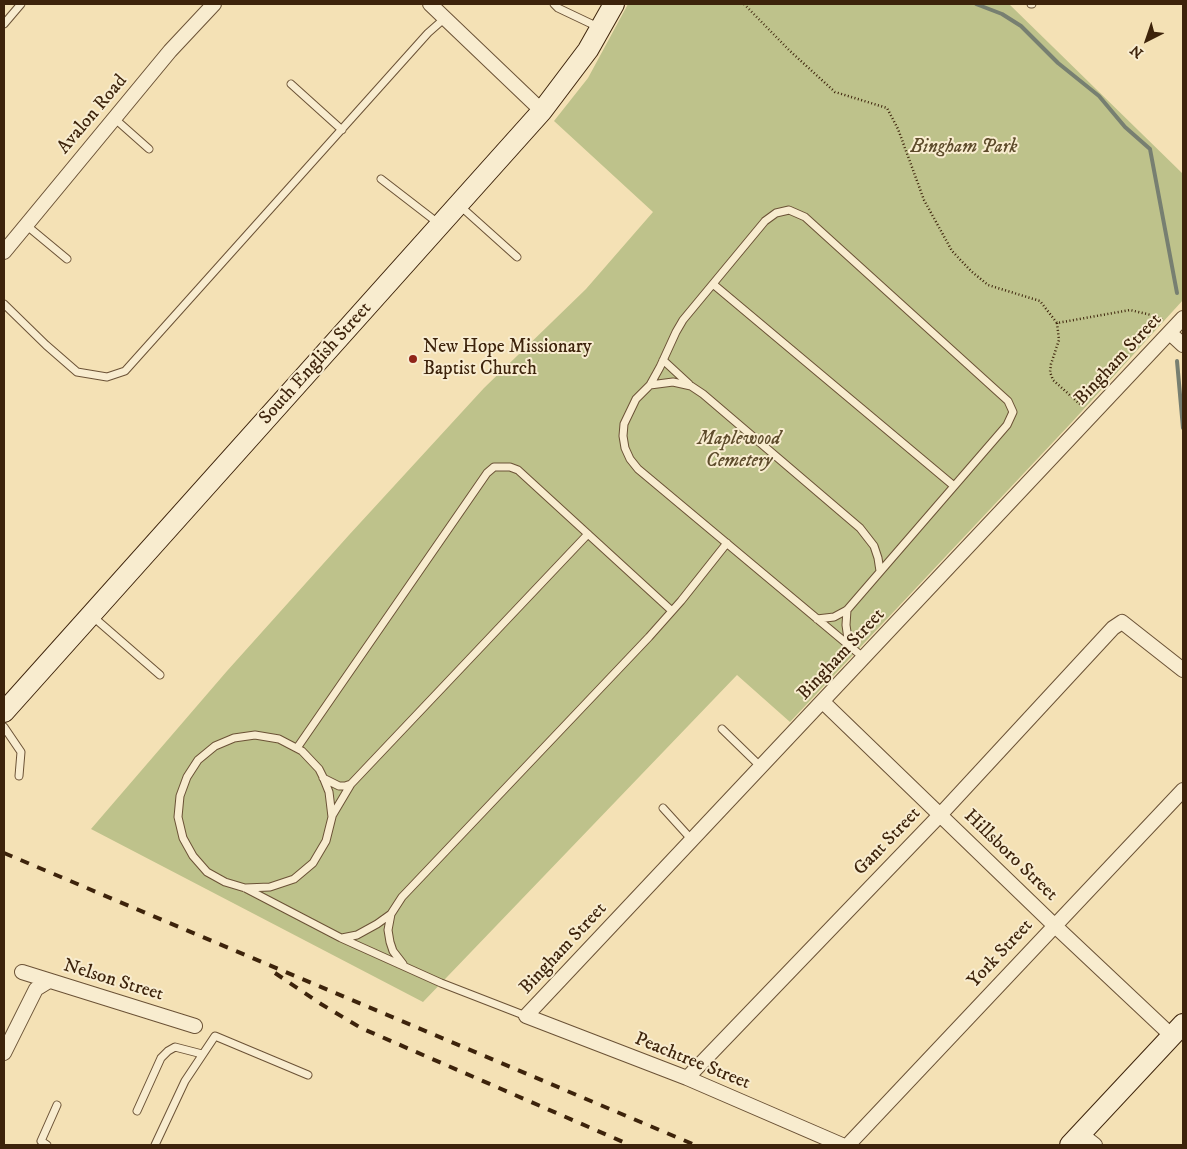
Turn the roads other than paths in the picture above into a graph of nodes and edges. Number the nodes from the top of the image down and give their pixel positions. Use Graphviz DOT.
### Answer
graph roads {
  1 [pos="21,4"];
  2 [pos="214,4"];
  3 [pos="430,4"];
  4 [pos="554,4"];
  5 [pos="614,4"];
  6 [pos="445,18"];
  7 [pos="4,24"];
  8 [pos="600,29"];
  9 [pos="291,84"];
  10 [pos="542,112"];
  11 [pos="114,118"];
  12 [pos="342,130"];
  13 [pos="149,149"];
  14 [pos="381,179"];
  15 [pos="458,205"];
  16 [pos="26,225"];
  17 [pos="440,225"];
  18 [pos="4,252"];
  19 [pos="517,257"];
  20 [pos="67,259"];
  21 [pos="713,284"];
  22 [pos="4,304"];
  23 [pos="1177,325"];
  24 [pos="1183,345"];
  25 [pos="663,360"];
  26 [pos="650,384"];
  27 [pos="691,386"];
  28 [pos="954,486"];
  29 [pos="588,534"];
  30 [pos="727,543"];
  31 [pos="880,571"];
  32 [pos="847,610"];
  33 [pos="672,611"];
  34 [pos="91,615"];
  35 [pos="817,620"];
  36 [pos="849,646"];
  37 [pos="864,658"];
  38 [pos="1183,670"];
  39 [pos="160,675"];
  40 [pos="823,702"];
  41 [pos="4,712"];
  42 [pos="4,727"];
  43 [pos="722,729"];
  44 [pos="297,748"];
  45 [pos="762,767"];
  46 [pos="18,776"];
  47 [pos="323,777"];
  48 [pos="351,784"];
  49 [pos="1183,790"];
  50 [pos="663,808"];
  51 [pos="940,815"];
  52 [pos="332,817"];
  53 [pos="693,840"];
  54 [pos="245,888"];
  55 [pos="391,914"];
  56 [pos="1054,925"];
  57 [pos="341,938"];
  58 [pos="405,966"];
  59 [pos="22,972"];
  60 [pos="49,981"];
  61 [pos="526,1016"];
  62 [pos="195,1026"];
  63 [pos="1178,1030"];
  64 [pos="4,1053"];
  65 [pos="202,1054"];
  66 [pos="308,1074"];
  67 [pos="687,1078"];
  68 [pos="57,1105"];
  69 [pos="137,1111"];
  70 [pos="1082,1141"];
  71 [pos="47,1145"];
  72 [pos="155,1145"];
  73 [pos="842,1145"];
  74 [pos="848,1145"];
  1 -- 7 [label="lane"];
  2 -- 11 [label="street, Avalon Road"];
  3 -- 6 [label="street"];
  4 -- 8 [label="lane"];
  5 -- 8 [label="street, South English Street"];
  6 -- 10 [label="street"];
  6 -- 12 [label="lane"];
  8 -- 10 [label="street, South English Street"];
  9 -- 12 [label="lane"];
  10 -- 15 [label="street, South English Street"];
  11 -- 13 [label="lane"];
  11 -- 16 [label="street, Avalon Road"];
  12 -- 22 [label="lane"];
  14 -- 17 [label="lane"];
  15 -- 17 [label="street, South English Street"];
  15 -- 19 [label="lane"];
  16 -- 18 [label="street, Avalon Road"];
  16 -- 20 [label="lane"];
  17 -- 34 [label="street, South English Street"];
  21 -- 25 [label="lane"];
  21 -- 28 [label="lane"];
  21 -- 28 [label="lane"];
  23 -- 24 [label="street"];
  23 -- 37 [label="street, Bingham Street"];
  25 -- 26 [label="lane"];
  25 -- 27 [label="lane"];
  26 -- 27 [label="lane"];
  26 -- 30 [label="lane"];
  27 -- 31 [label="lane"];
  28 -- 31 [label="lane"];
  29 -- 33 [label="lane"];
  29 -- 44 [label="lane"];
  29 -- 48 [label="lane"];
  30 -- 33 [label="lane"];
  30 -- 35 [label="lane"];
  31 -- 32 [label="lane"];
  32 -- 35 [label="lane"];
  32 -- 36 [label="lane"];
  33 -- 55 [label="lane"];
  34 -- 39 [label="lane"];
  34 -- 41 [label="street, South English Street"];
  35 -- 36 [label="lane"];
  36 -- 37 [label="lane"];
  37 -- 40 [label="street, Bingham Street"];
  38 -- 51 [label="street, Gant Street"];
  40 -- 45 [label="street, Bingham Street"];
  40 -- 51 [label="street, Hillsboro Street"];
  42 -- 46 [label="lane"];
  43 -- 45 [label="lane"];
  44 -- 47 [label="lane"];
  44 -- 54 [label="lane"];
  45 -- 53 [label="street, Bingham Street"];
  47 -- 48 [label="lane"];
  47 -- 52 [label="lane"];
  48 -- 52 [label="lane"];
  49 -- 56 [label="street, York Street"];
  50 -- 53 [label="lane"];
  51 -- 56 [label="street, Hillsboro Street"];
  51 -- 67 [label="street, Gant Street"];
  52 -- 54 [label="lane"];
  53 -- 61 [label="street, Bingham Street"];
  54 -- 57 [label="lane"];
  55 -- 57 [label="lane"];
  55 -- 58 [label="lane"];
  56 -- 63 [label="street, Hillsboro Street"];
  56 -- 74 [label="street, York Street"];
  57 -- 58 [label="lane"];
  58 -- 61 [label="lane"];
  59 -- 60 [label="street, Nelson Street"];
  60 -- 62 [label="street, Nelson Street"];
  60 -- 64 [label="street"];
  61 -- 67 [label="street, Peachtree Street"];
  63 -- 70 [label="street"];
  65 -- 66 [label="lane"];
  65 -- 69 [label="lane"];
  65 -- 72 [label="lane"];
  67 -- 73 [label="street, Peachtree Street"];
  68 -- 71 [label="lane"];
}
